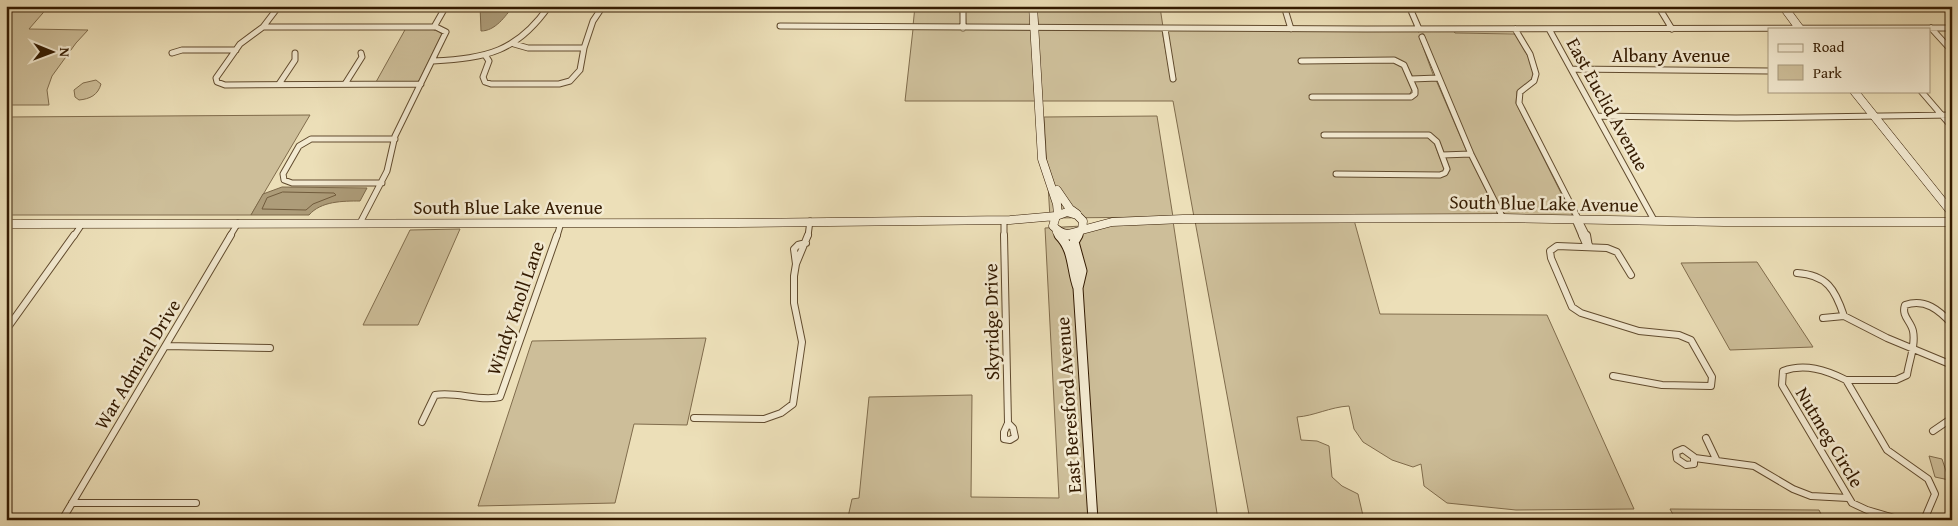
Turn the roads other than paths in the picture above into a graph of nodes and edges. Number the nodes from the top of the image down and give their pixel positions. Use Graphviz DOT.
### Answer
graph roads {
  1 [pos="278,6"];
  2 [pos="446,6"];
  3 [pos="549,6"];
  4 [pos="603,6"];
  5 [pos="963,6"];
  6 [pos="1032,6"];
  7 [pos="1284,6"];
  8 [pos="1409,6"];
  9 [pos="1658,6"];
  10 [pos="1783,6"];
  11 [pos="780,26"];
  12 [pos="263,27"];
  13 [pos="434,27"];
  14 [pos="963,28"];
  15 [pos="1034,28"];
  16 [pos="1165,28"];
  17 [pos="1549,28"];
  18 [pos="1672,28"];
  19 [pos="1799,28"];
  20 [pos="1866,28"];
  21 [pos="1931,28"];
  22 [pos="1952,28"];
  23 [pos="1291,29"];
  24 [pos="1419,29"];
  25 [pos="1515,29"];
  26 [pos="1768,29"];
  27 [pos="1422,37"];
  28 [pos="514,44"];
  29 [pos="584,48"];
  30 [pos="236,50"];
  31 [pos="1952,51"];
  32 [pos="172,53"];
  33 [pos="296,53"];
  34 [pos="361,53"];
  35 [pos="485,55"];
  36 [pos="433,61"];
  37 [pos="1301,61"];
  38 [pos="1572,69"];
  39 [pos="1768,71"];
  40 [pos="1438,78"];
  41 [pos="1173,79"];
  42 [pos="1411,79"];
  43 [pos="278,84"];
  44 [pos="345,84"];
  45 [pos="421,84"];
  46 [pos="1855,92"];
  47 [pos="1922,92"];
  48 [pos="1312,97"];
  49 [pos="1941,114"];
  50 [pos="1952,115"];
  51 [pos="1597,116"];
  52 [pos="1874,117"];
  53 [pos="1952,127"];
  54 [pos="1324,135"];
  55 [pos="394,139"];
  56 [pos="1442,154"];
  57 [pos="1471,154"];
  58 [pos="1042,155"];
  59 [pos="1336,174"];
  60 [pos="382,183"];
  61 [pos="1952,213"];
  62 [pos="1057,216"];
  63 [pos="1079,216"];
  64 [pos="1503,218"];
  65 [pos="1007,220"];
  66 [pos="1137,220"];
  67 [pos="1577,220"];
  68 [pos="1654,220"];
  69 [pos="561,222"];
  70 [pos="810,222"];
  71 [pos="1952,222"];
  72 [pos="238,223"];
  73 [pos="6,224"];
  74 [pos="82,224"];
  75 [pos="360,224"];
  76 [pos="1056,230"];
  77 [pos="1080,231"];
  78 [pos="806,243"];
  79 [pos="1589,246"];
  80 [pos="796,264"];
  81 [pos="1797,273"];
  82 [pos="1631,275"];
  83 [pos="1078,288"];
  84 [pos="1844,316"];
  85 [pos="1823,318"];
  86 [pos="1952,324"];
  87 [pos="6,330"];
  88 [pos="166,346"];
  89 [pos="1911,346"];
  90 [pos="270,348"];
  91 [pos="1952,365"];
  92 [pos="1613,376"];
  93 [pos="1846,380"];
  94 [pos="694,418"];
  95 [pos="1952,418"];
  96 [pos="422,422"];
  97 [pos="1008,423"];
  98 [pos="1933,431"];
  99 [pos="1706,438"];
  100 [pos="1695,458"];
  101 [pos="1716,459"];
  102 [pos="1848,498"];
  103 [pos="196,503"];
  104 [pos="72,504"];
  105 [pos="62,520"];
  106 [pos="1093,520"];
  107 [pos="1901,520"];
  108 [pos="1924,520"];
  1 -- 12 [label="street"];
  2 -- 13 [label="street"];
  3 -- 28 [label="street"];
  4 -- 29 [label="street"];
  5 -- 14 [label="street"];
  6 -- 15 [label="main road"];
  7 -- 23 [label="street"];
  8 -- 24 [label="street"];
  9 -- 18 [label="street"];
  10 -- 19 [label="main road"];
  11 -- 14 [label="street"];
  12 -- 13 [label="street"];
  12 -- 30 [label="street"];
  13 -- 36 [label="street"];
  14 -- 15 [label="street"];
  15 -- 16 [label="street"];
  15 -- 58 [label="main road"];
  16 -- 23 [label="street"];
  16 -- 41 [label="street"];
  17 -- 18 [label="street"];
  17 -- 25 [label="street"];
  17 -- 38 [label="street, East Euclid Avenue"];
  18 -- 26 [label="street"];
  20 -- 21 [label="street"];
  21 -- 22 [label="street"];
  21 -- 31 [label="street"];
  23 -- 24 [label="street"];
  24 -- 25 [label="street"];
  25 -- 67 [label="street"];
  27 -- 40 [label="street"];
  28 -- 29 [label="street"];
  28 -- 35 [label="street"];
  29 -- 35 [label="street"];
  30 -- 32 [label="street"];
  30 -- 43 [label="street"];
  33 -- 43 [label="street"];
  34 -- 44 [label="street"];
  35 -- 36 [label="street"];
  36 -- 45 [label="street"];
  37 -- 42 [label="street"];
  38 -- 39 [label="street, Albany Avenue"];
  38 -- 51 [label="street, East Euclid Avenue"];
  40 -- 42 [label="street"];
  40 -- 57 [label="street"];
  42 -- 48 [label="street"];
  43 -- 44 [label="street"];
  44 -- 45 [label="street"];
  45 -- 55 [label="street"];
  46 -- 52 [label="main road"];
  47 -- 49 [label="street"];
  49 -- 50 [label="street"];
  49 -- 52 [label="street"];
  49 -- 53 [label="street"];
  51 -- 52 [label="street"];
  51 -- 68 [label="street, East Euclid Avenue"];
  52 -- 61 [label="main road"];
  54 -- 56 [label="street"];
  55 -- 60 [label="street"];
  55 -- 60 [label="street"];
  56 -- 57 [label="street"];
  56 -- 59 [label="street"];
  57 -- 64 [label="street"];
  58 -- 62 [label="main road"];
  58 -- 63 [label="main road"];
  60 -- 75 [label="street"];
  62 -- 63 [label="main road"];
  62 -- 65 [label="main road, South Blue Lake Avenue"];
  62 -- 76 [label="main road"];
  63 -- 66 [label="main road, South Blue Lake Avenue"];
  63 -- 77 [label="main road"];
  64 -- 66 [label="main road, South Blue Lake Avenue"];
  64 -- 67 [label="main road, South Blue Lake Avenue"];
  65 -- 70 [label="main road, South Blue Lake Avenue"];
  65 -- 76 [label="main road, South Blue Lake Avenue"];
  65 -- 97 [label="street, Skyridge Drive"];
  66 -- 77 [label="main road, South Blue Lake Avenue"];
  67 -- 68 [label="main road, South Blue Lake Avenue"];
  67 -- 79 [label="street"];
  68 -- 71 [label="main road, South Blue Lake Avenue"];
  69 -- 70 [label="main road, South Blue Lake Avenue"];
  69 -- 75 [label="main road, South Blue Lake Avenue"];
  69 -- 96 [label="street, Windy Knoll Lane"];
  70 -- 78 [label="street"];
  72 -- 74 [label="main road, South Blue Lake Avenue"];
  72 -- 75 [label="main road, South Blue Lake Avenue"];
  72 -- 88 [label="street, War Admiral Drive"];
  73 -- 74 [label="main road, South Blue Lake Avenue"];
  74 -- 87 [label="street"];
  76 -- 77 [label="main road"];
  76 -- 83 [label="main road, East Beresford Avenue"];
  77 -- 83 [label="main road, East Beresford Avenue"];
  78 -- 80 [label="street"];
  78 -- 80 [label="street"];
  79 -- 82 [label="street"];
  79 -- 92 [label="street"];
  80 -- 94 [label="street"];
  81 -- 84 [label="street"];
  83 -- 106 [label="main road, East Beresford Avenue"];
  84 -- 85 [label="street"];
  84 -- 89 [label="street"];
  86 -- 89 [label="street"];
  88 -- 90 [label="street"];
  88 -- 104 [label="street, War Admiral Drive"];
  89 -- 91 [label="street"];
  89 -- 93 [label="street"];
  93 -- 102 [label="street, Nutmeg Circle"];
  93 -- 108 [label="street"];
  95 -- 98 [label="street"];
  99 -- 101 [label="street"];
  100 -- 101 [label="street"];
  101 -- 102 [label="street"];
  102 -- 107 [label="street, Nutmeg Circle"];
  103 -- 104 [label="street"];
  104 -- 105 [label="street, War Admiral Drive"];
}
